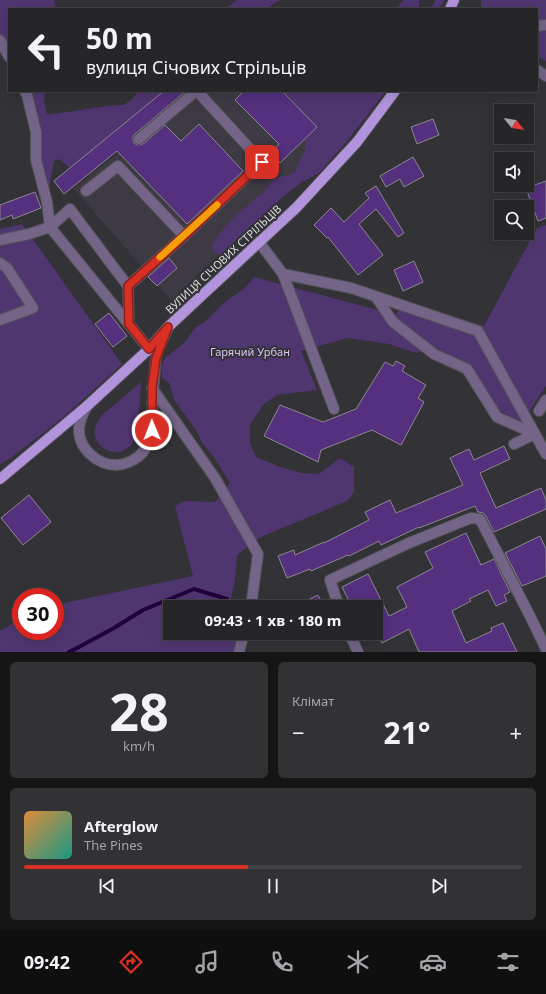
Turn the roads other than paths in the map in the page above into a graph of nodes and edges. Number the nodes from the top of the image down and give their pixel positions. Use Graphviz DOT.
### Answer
graph roads {
  1 [pos="0,40"];
  2 [pos="8,56"];
  3 [pos="26,92"];
  4 [pos="195,92"];
  5 [pos="197,92"];
  6 [pos="394,92"];
  7 [pos="139,140"];
  8 [pos="86,191"];
  9 [pos="50,227"];
  10 [pos="184,236"];
  11 [pos="0,240"];
  12 [pos="259,242"];
  13 [pos="0,263"];
  14 [pos="284,274"];
  15 [pos="128,286"];
  16 [pos="376,297"];
  17 [pos="0,320"];
  18 [pos="129,324"];
  19 [pos="168,327"];
  20 [pos="149,349"];
  21 [pos="152,388"];
  22 [pos="546,400"];
  23 [pos="87,406"];
  24 [pos="334,409"];
  25 [pos="539,411"];
  26 [pos="535,434"];
  27 [pos="514,444"];
  28 [pos="546,454"];
  29 [pos="0,479"];
  30 [pos="251,600"];
  31 [pos="337,600"];
  32 [pos="242,640"];
  33 [pos="352,640"];
  34 [pos="546,649"];
  35 [pos="239,652"];
  36 [pos="358,652"];
  1 -- 2 [label="street"];
  3 -- 9 [label="street"];
  4 -- 7 [label="street"];
  5 -- 10 [label="street"];
  6 -- 12 [label="main road, ВУЛИЦЯ СІЧОВИХ СТРІЛЬЦІВ"];
  8 -- 10 [label="street"];
  9 -- 11 [label="street"];
  9 -- 15 [label="street"];
  9 -- 18 [label="street"];
  10 -- 15 [label="street"];
  12 -- 14 [label="street"];
  12 -- 19 [label="main road, ВУЛИЦЯ СІЧОВИХ СТРІЛЬЦІВ"];
  13 -- 17 [label="street"];
  14 -- 16 [label="street"];
  14 -- 24 [label="street"];
  15 -- 18 [label="street"];
  16 -- 26 [label="street"];
  16 -- 26 [label="street"];
  18 -- 20 [label="street"];
  19 -- 20 [label="main road, ВУЛИЦЯ СІЧОВИХ СТРІЛЬЦІВ"];
  19 -- 21 [label="street"];
  20 -- 23 [label="main road, ВУЛИЦЯ СІЧОВИХ СТРІЛЬЦІВ"];
  21 -- 23 [label="street"];
  21 -- 30 [label="street"];
  22 -- 25 [label="street"];
  23 -- 29 [label="main road, ВУЛИЦЯ СІЧОВИХ СТРІЛЬЦІВ"];
  26 -- 27 [label="street"];
  26 -- 28 [label="street"];
  31 -- 34 [label="street"];
  32 -- 35 [label="street"];
  33 -- 36 [label="street"];
}
